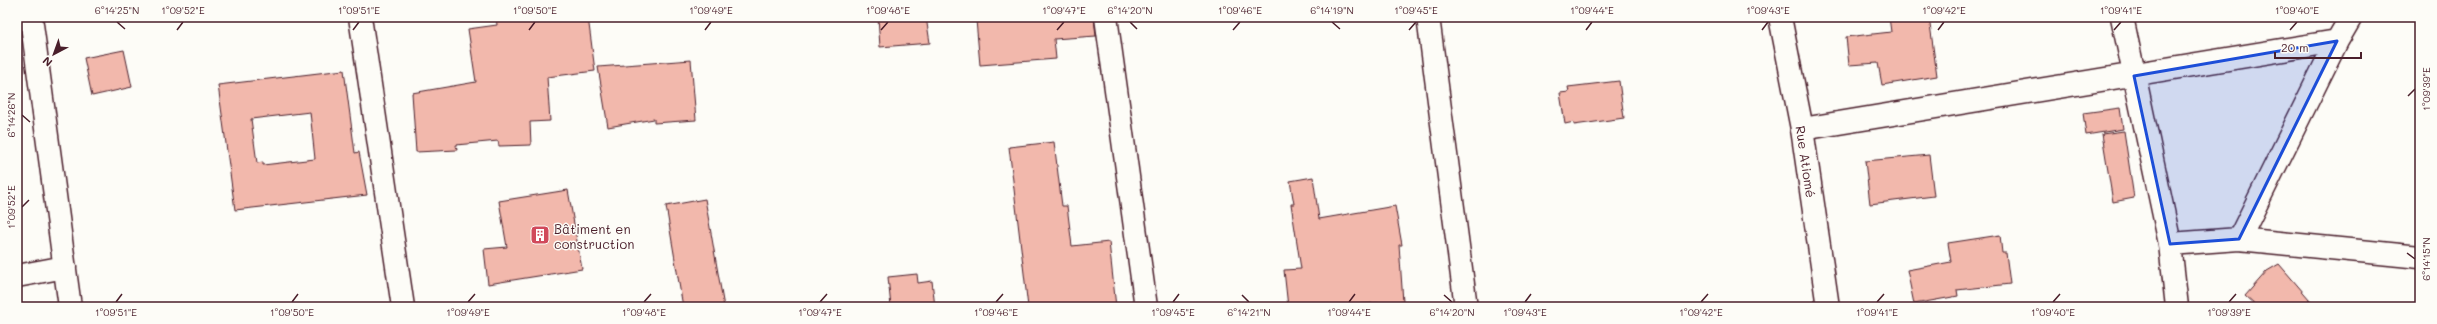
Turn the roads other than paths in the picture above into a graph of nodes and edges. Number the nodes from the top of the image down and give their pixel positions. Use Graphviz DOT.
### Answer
graph roads {
  1 [pos="31,17"];
  2 [pos="360,17"];
  3 [pos="1106,17"];
  4 [pos="1428,17"];
  5 [pos="1780,17"];
  6 [pos="2122,17"];
  7 [pos="2351,17"];
  8 [pos="2337,41"];
  9 [pos="2134,76"];
  10 [pos="1802,129"];
  11 [pos="2239,239"];
  12 [pos="2170,244"];
  13 [pos="2420,257"];
  14 [pos="65,267"];
  15 [pos="17,276"];
  16 [pos="70,307"];
  17 [pos="403,307"];
  18 [pos="1146,307"];
  19 [pos="1466,307"];
  20 [pos="1828,307"];
  21 [pos="2177,307"];
  1 -- 14 [label="street"];
  2 -- 17 [label="street"];
  3 -- 18 [label="street"];
  4 -- 19 [label="street"];
  5 -- 10 [label="street, Rue Atiomé"];
  6 -- 9 [label="street"];
  7 -- 8 [label="street"];
  8 -- 9 [label="street"];
  8 -- 11 [label="street"];
  9 -- 10 [label="street"];
  9 -- 12 [label="street"];
  10 -- 20 [label="street, Rue Atiomé"];
  11 -- 12 [label="street"];
  11 -- 13 [label="street"];
  12 -- 21 [label="street"];
  14 -- 15 [label="street"];
  14 -- 16 [label="street"];
}
